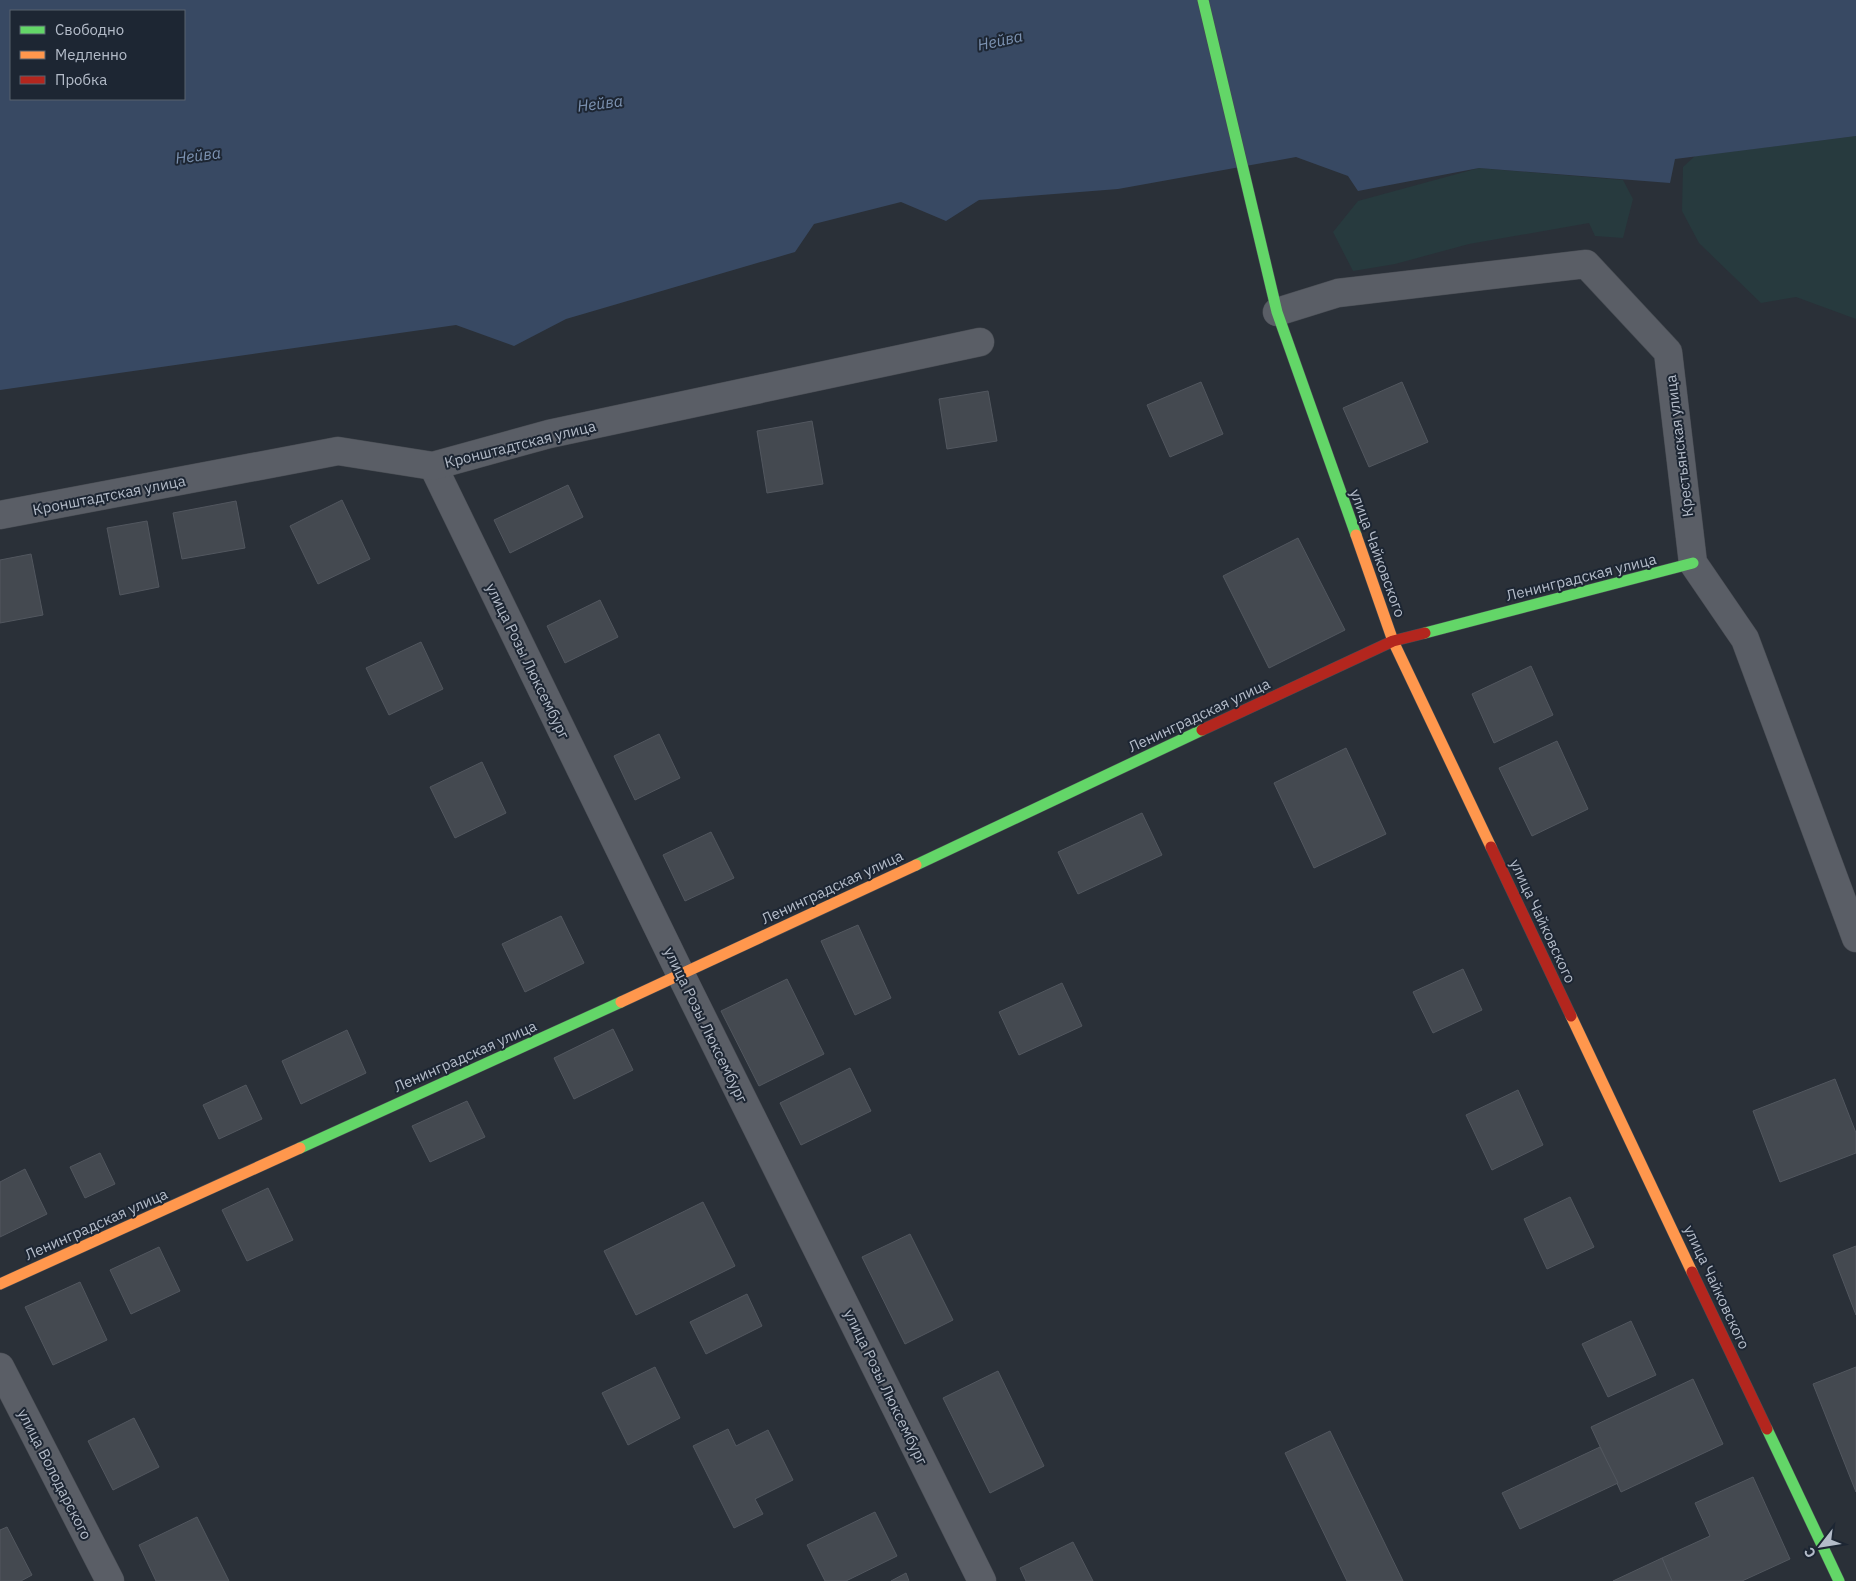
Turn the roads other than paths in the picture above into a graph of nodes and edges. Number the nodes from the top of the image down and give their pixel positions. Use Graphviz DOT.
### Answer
graph roads {
  1 [pos="1203,0"];
  2 [pos="1276,312"];
  3 [pos="980,342"];
  4 [pos="433,466"];
  5 [pos="0,515"];
  6 [pos="1693,564"];
  7 [pos="1394,641"];
  8 [pos="1856,938"];
  9 [pos="680,974"];
  10 [pos="0,1284"];
  11 [pos="0,1367"];
  12 [pos="1856,1575"];
  13 [pos="110,1581"];
  14 [pos="982,1581"];
  15 [pos="1839,1581"];
  16 [pos="1845,1581"];
  1 -- 2 [label="street, улица Чайковского"];
  2 -- 6 [label="street, Крестьянская улица"];
  2 -- 7 [label="street, улица Чайковского"];
  3 -- 4 [label="street, Кронштадтская улица"];
  4 -- 5 [label="street, Кронштадтская улица"];
  4 -- 9 [label="street, улица Розы Люксембург"];
  6 -- 7 [label="street, Ленинградская улица"];
  6 -- 8 [label="street, Крестьянская улица"];
  7 -- 9 [label="street, Ленинградская улица"];
  7 -- 15 [label="street, улица Чайковского"];
  9 -- 10 [label="street, Ленинградская улица"];
  9 -- 14 [label="street, улица Розы Люксембург"];
  11 -- 13 [label="street, улица Володарского"];
  12 -- 16 [label="street"];
}
